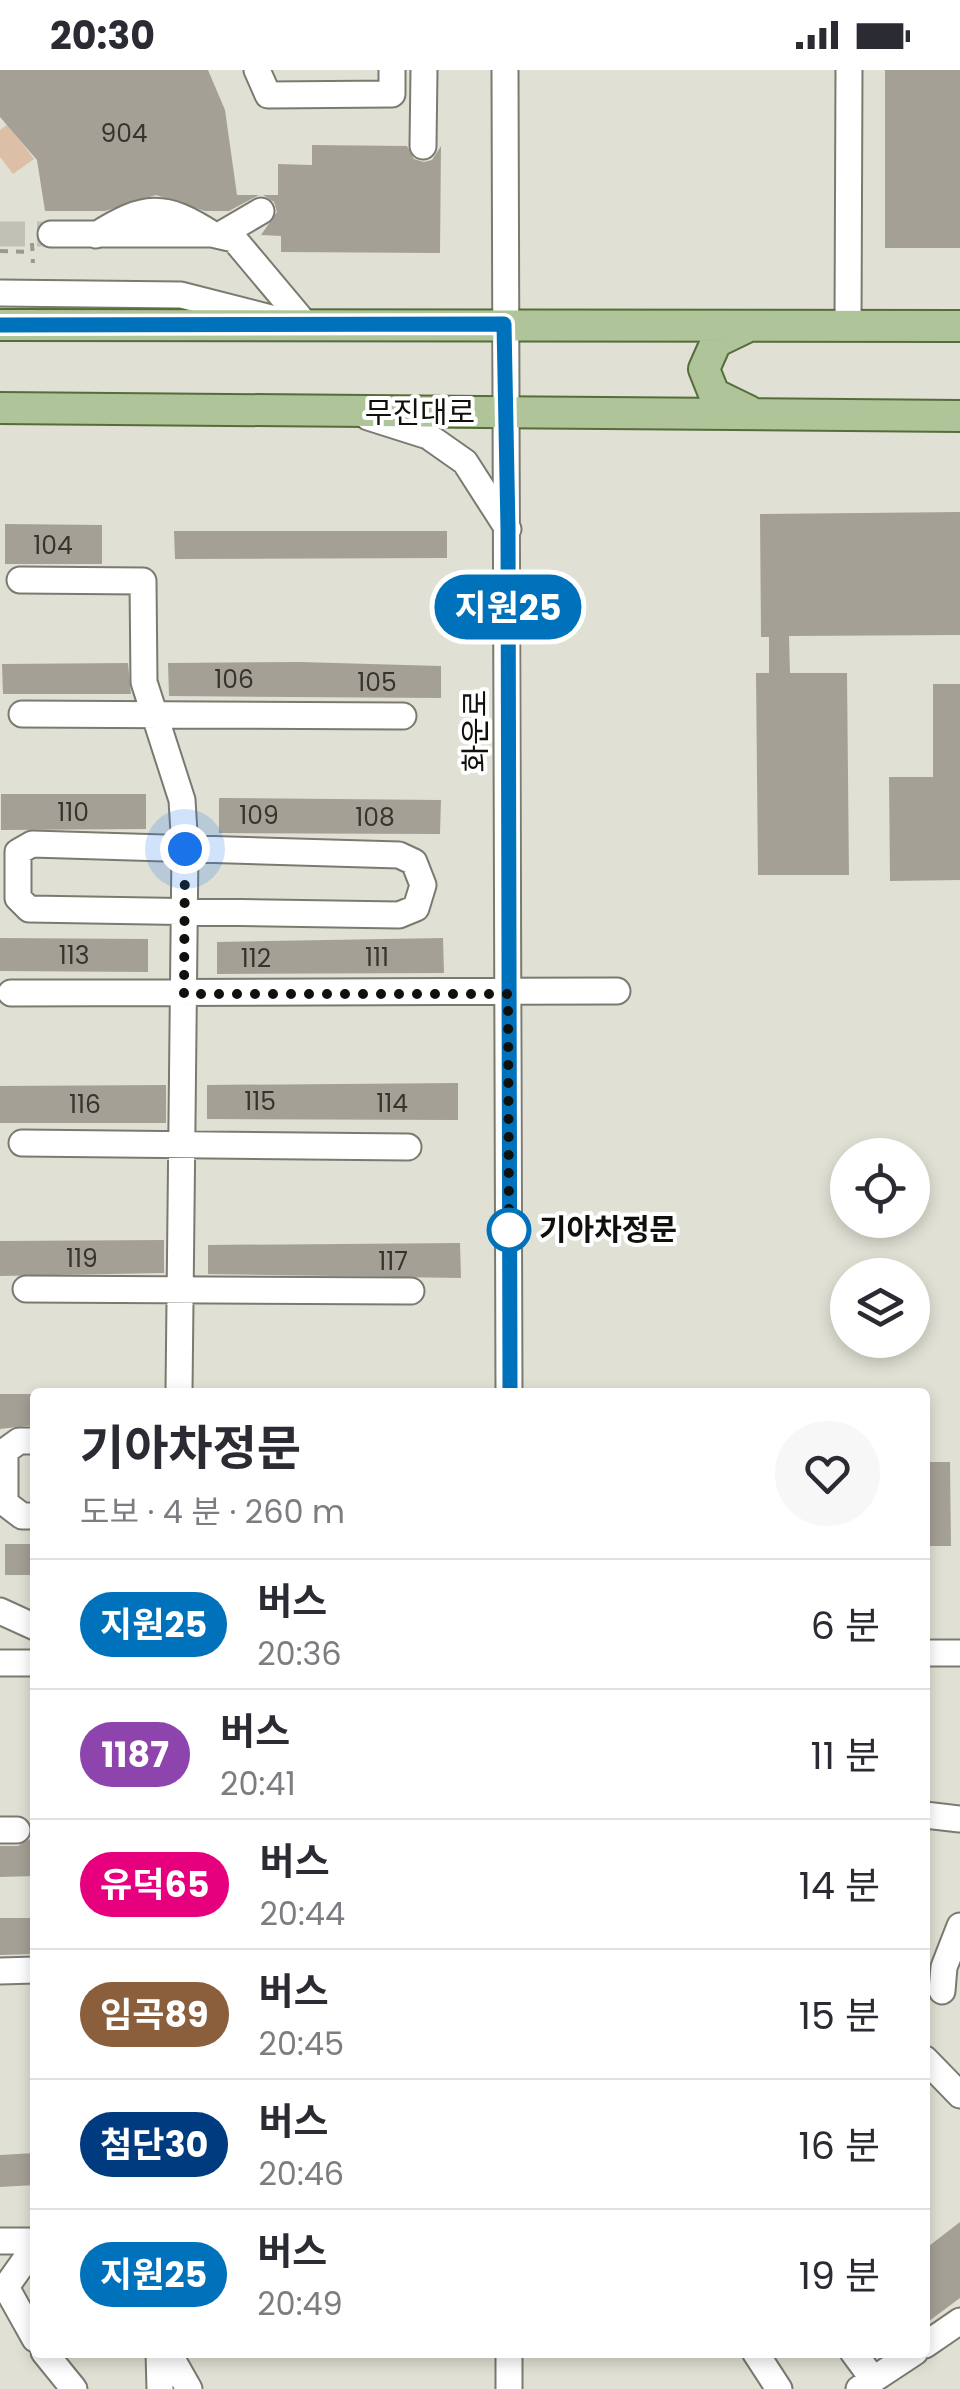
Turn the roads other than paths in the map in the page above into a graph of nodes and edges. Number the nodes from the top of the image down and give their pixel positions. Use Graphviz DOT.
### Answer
graph roads {
  1 [pos="257,70"];
  2 [pos="392,70"];
  3 [pos="424,70"];
  4 [pos="505,70"];
  5 [pos="849,70"];
  6 [pos="423,146"];
  7 [pos="261,211"];
  8 [pos="216,235"];
  9 [pos="38,242"];
  10 [pos="0,278"];
  11 [pos="0,294"];
  12 [pos="181,295"];
  13 [pos="504,324"];
  14 [pos="0,325"];
  15 [pos="752,325"];
  16 [pos="303,326"];
  17 [pos="848,326"];
  18 [pos="960,326"];
  19 [pos="0,408"];
  20 [pos="58,409"];
  21 [pos="354,412"];
  22 [pos="506,413"];
  23 [pos="759,414"];
  24 [pos="960,416"];
  25 [pos="0,417"];
  26 [pos="508,529"];
  27 [pos="20,580"];
  28 [pos="22,714"];
  29 [pos="155,716"];
  30 [pos="403,716"];
  31 [pos="185,849"];
  32 [pos="185,912"];
  33 [pos="618,991"];
  34 [pos="12,993"];
  35 [pos="184,994"];
  36 [pos="508,994"];
  37 [pos="22,1143"];
  38 [pos="180,1146"];
  39 [pos="408,1147"];
  40 [pos="26,1289"];
  41 [pos="182,1289"];
  42 [pos="411,1290"];
  43 [pos="180,1388"];
  44 [pos="510,1388"];
  45 [pos="30,1441"];
  46 [pos="30,1516"];
  47 [pos="0,1611"];
  48 [pos="30,1626"];
  49 [pos="930,1653"];
  50 [pos="960,1653"];
  51 [pos="30,1662"];
  52 [pos="0,1664"];
  53 [pos="930,1816"];
  54 [pos="960,1819"];
  55 [pos="960,1926"];
  56 [pos="30,1970"];
  57 [pos="0,1971"];
  58 [pos="942,1992"];
  59 [pos="930,2064"];
  60 [pos="960,2095"];
  61 [pos="0,2240"];
  62 [pos="30,2243"];
  63 [pos="30,2251"];
  64 [pos="960,2321"];
  65 [pos="30,2329"];
  66 [pos="930,2342"];
  67 [pos="49,2358"];
  68 [pos="160,2358"];
  69 [pos="171,2358"];
  70 [pos="509,2358"];
  71 [pos="760,2358"];
  72 [pos="855,2358"];
  73 [pos="905,2358"];
  74 [pos="866,2384"];
  75 [pos="74,2389"];
  76 [pos="160,2389"];
  77 [pos="189,2389"];
  78 [pos="509,2389"];
  79 [pos="779,2389"];
  1 -- 2 [label="street"];
  3 -- 6 [label="street"];
  4 -- 13 [label="street, 화운로"];
  5 -- 17 [label="street"];
  7 -- 8 [label="street"];
  8 -- 9 [label="street"];
  8 -- 16 [label="street"];
  10 -- 12 [label="street"];
  11 -- 12 [label="street"];
  12 -- 16 [label="street"];
  13 -- 15 [label="main road"];
  13 -- 16 [label="main road"];
  13 -- 22 [label="street, 화운로"];
  14 -- 16 [label="main road"];
  15 -- 17 [label="main road"];
  15 -- 23 [label="main road"];
  17 -- 18 [label="main road"];
  19 -- 20 [label="main road, 무진대로"];
  20 -- 21 [label="main road, 무진대로"];
  20 -- 25 [label="street"];
  21 -- 22 [label="main road, 무진대로"];
  21 -- 26 [label="street"];
  22 -- 23 [label="main road, 무진대로"];
  22 -- 26 [label="street, 화운로"];
  23 -- 24 [label="main road, 무진대로"];
  26 -- 36 [label="street, 화운로"];
  27 -- 29 [label="street"];
  28 -- 29 [label="street"];
  29 -- 30 [label="street"];
  29 -- 31 [label="street"];
  31 -- 32 [label="street"];
  31 -- 32 [label="street"];
  31 -- 32 [label="street"];
  32 -- 35 [label="street"];
  33 -- 36 [label="street"];
  34 -- 35 [label="street"];
  35 -- 36 [label="street"];
  35 -- 38 [label="street"];
  36 -- 44 [label="street, 화운로"];
  37 -- 38 [label="street"];
  38 -- 39 [label="street"];
  38 -- 41 [label="street"];
  40 -- 41 [label="street"];
  41 -- 42 [label="street"];
  41 -- 43 [label="street"];
  45 -- 46 [label="street"];
  47 -- 48 [label="street"];
  49 -- 50 [label="street"];
  51 -- 52 [label="street"];
  53 -- 54 [label="street"];
  55 -- 58 [label="street"];
  56 -- 57 [label="street"];
  59 -- 60 [label="street"];
  61 -- 62 [label="street"];
  63 -- 65 [label="street"];
  64 -- 66 [label="street"];
  67 -- 75 [label="street"];
  68 -- 76 [label="street"];
  69 -- 77 [label="street"];
  70 -- 78 [label="street"];
  71 -- 79 [label="street"];
  72 -- 74 [label="street"];
  73 -- 74 [label="street"];
}
